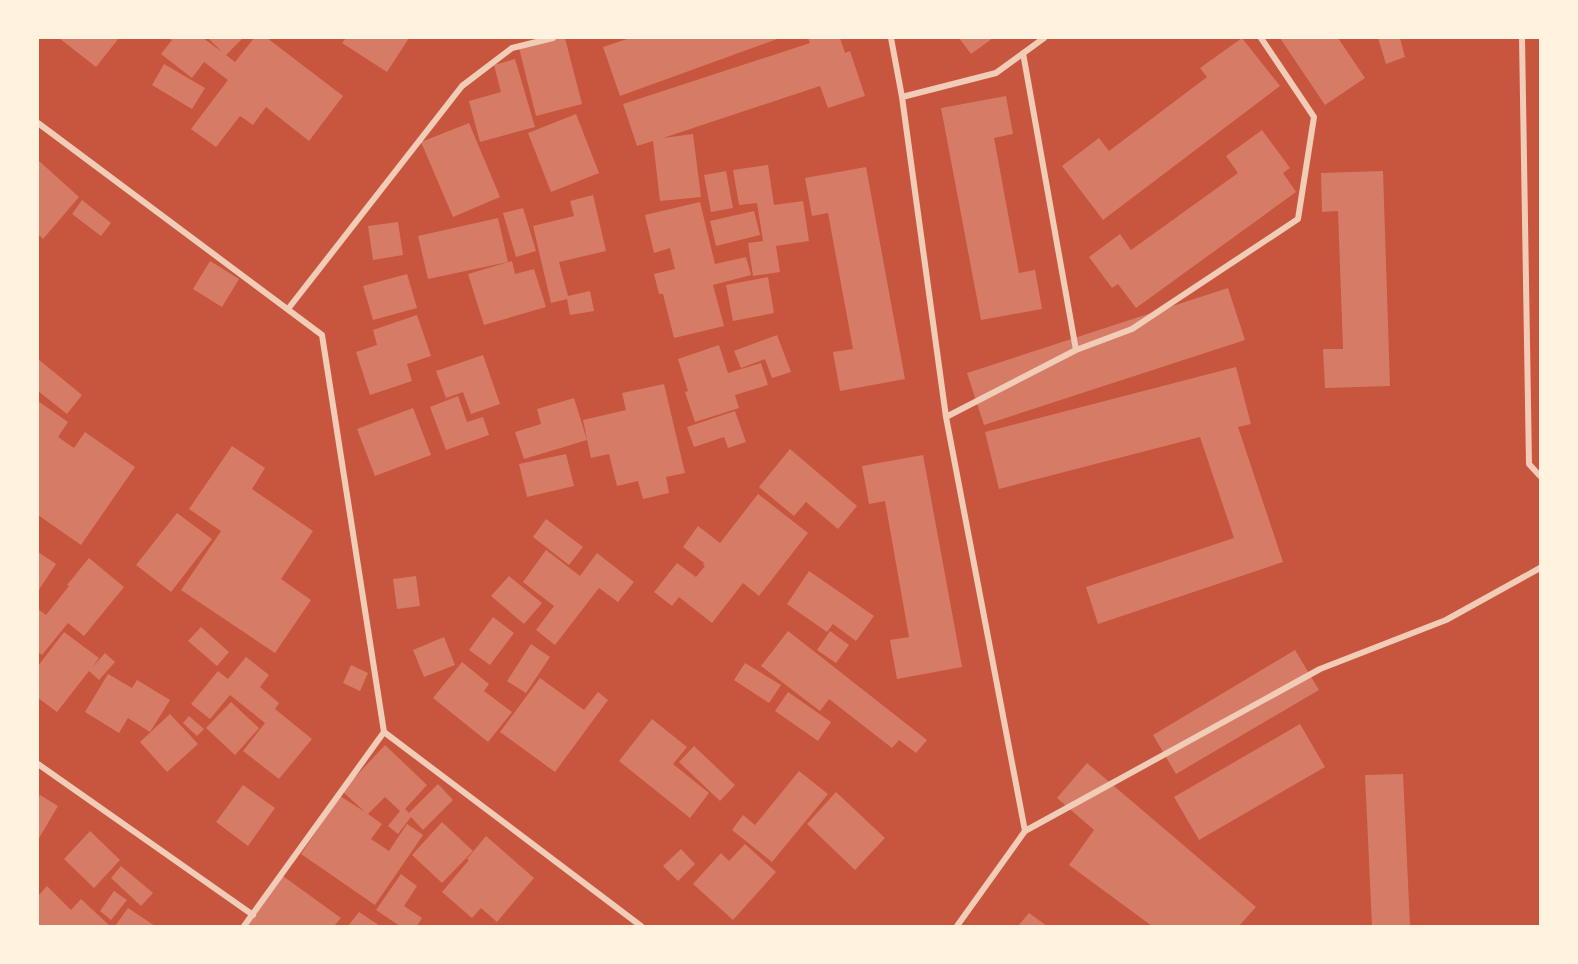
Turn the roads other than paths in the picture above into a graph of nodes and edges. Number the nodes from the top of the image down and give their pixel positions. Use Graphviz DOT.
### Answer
graph roads {
  1 [pos="553,38"];
  2 [pos="891,38"];
  3 [pos="1044,38"];
  4 [pos="1261,38"];
  5 [pos="1522,38"];
  6 [pos="1023,53"];
  7 [pos="902,97"];
  8 [pos="38,123"];
  9 [pos="288,309"];
  10 [pos="1076,350"];
  11 [pos="946,417"];
  12 [pos="1540,476"];
  13 [pos="1540,568"];
  14 [pos="384,732"];
  15 [pos="38,764"];
  16 [pos="1025,831"];
  17 [pos="253,915"];
  18 [pos="244,927"];
  19 [pos="641,927"];
  20 [pos="957,927"];
  1 -- 9 [label="street"];
  2 -- 7 [label="street"];
  3 -- 6 [label="street"];
  4 -- 10 [label="street"];
  5 -- 12 [label="street"];
  6 -- 7 [label="street"];
  6 -- 10 [label="street"];
  7 -- 11 [label="street"];
  8 -- 9 [label="street"];
  9 -- 14 [label="street"];
  10 -- 11 [label="street"];
  11 -- 16 [label="street"];
  13 -- 16 [label="street"];
  14 -- 17 [label="street"];
  14 -- 19 [label="street"];
  15 -- 17 [label="street"];
  16 -- 20 [label="street"];
  17 -- 18 [label="street"];
}
